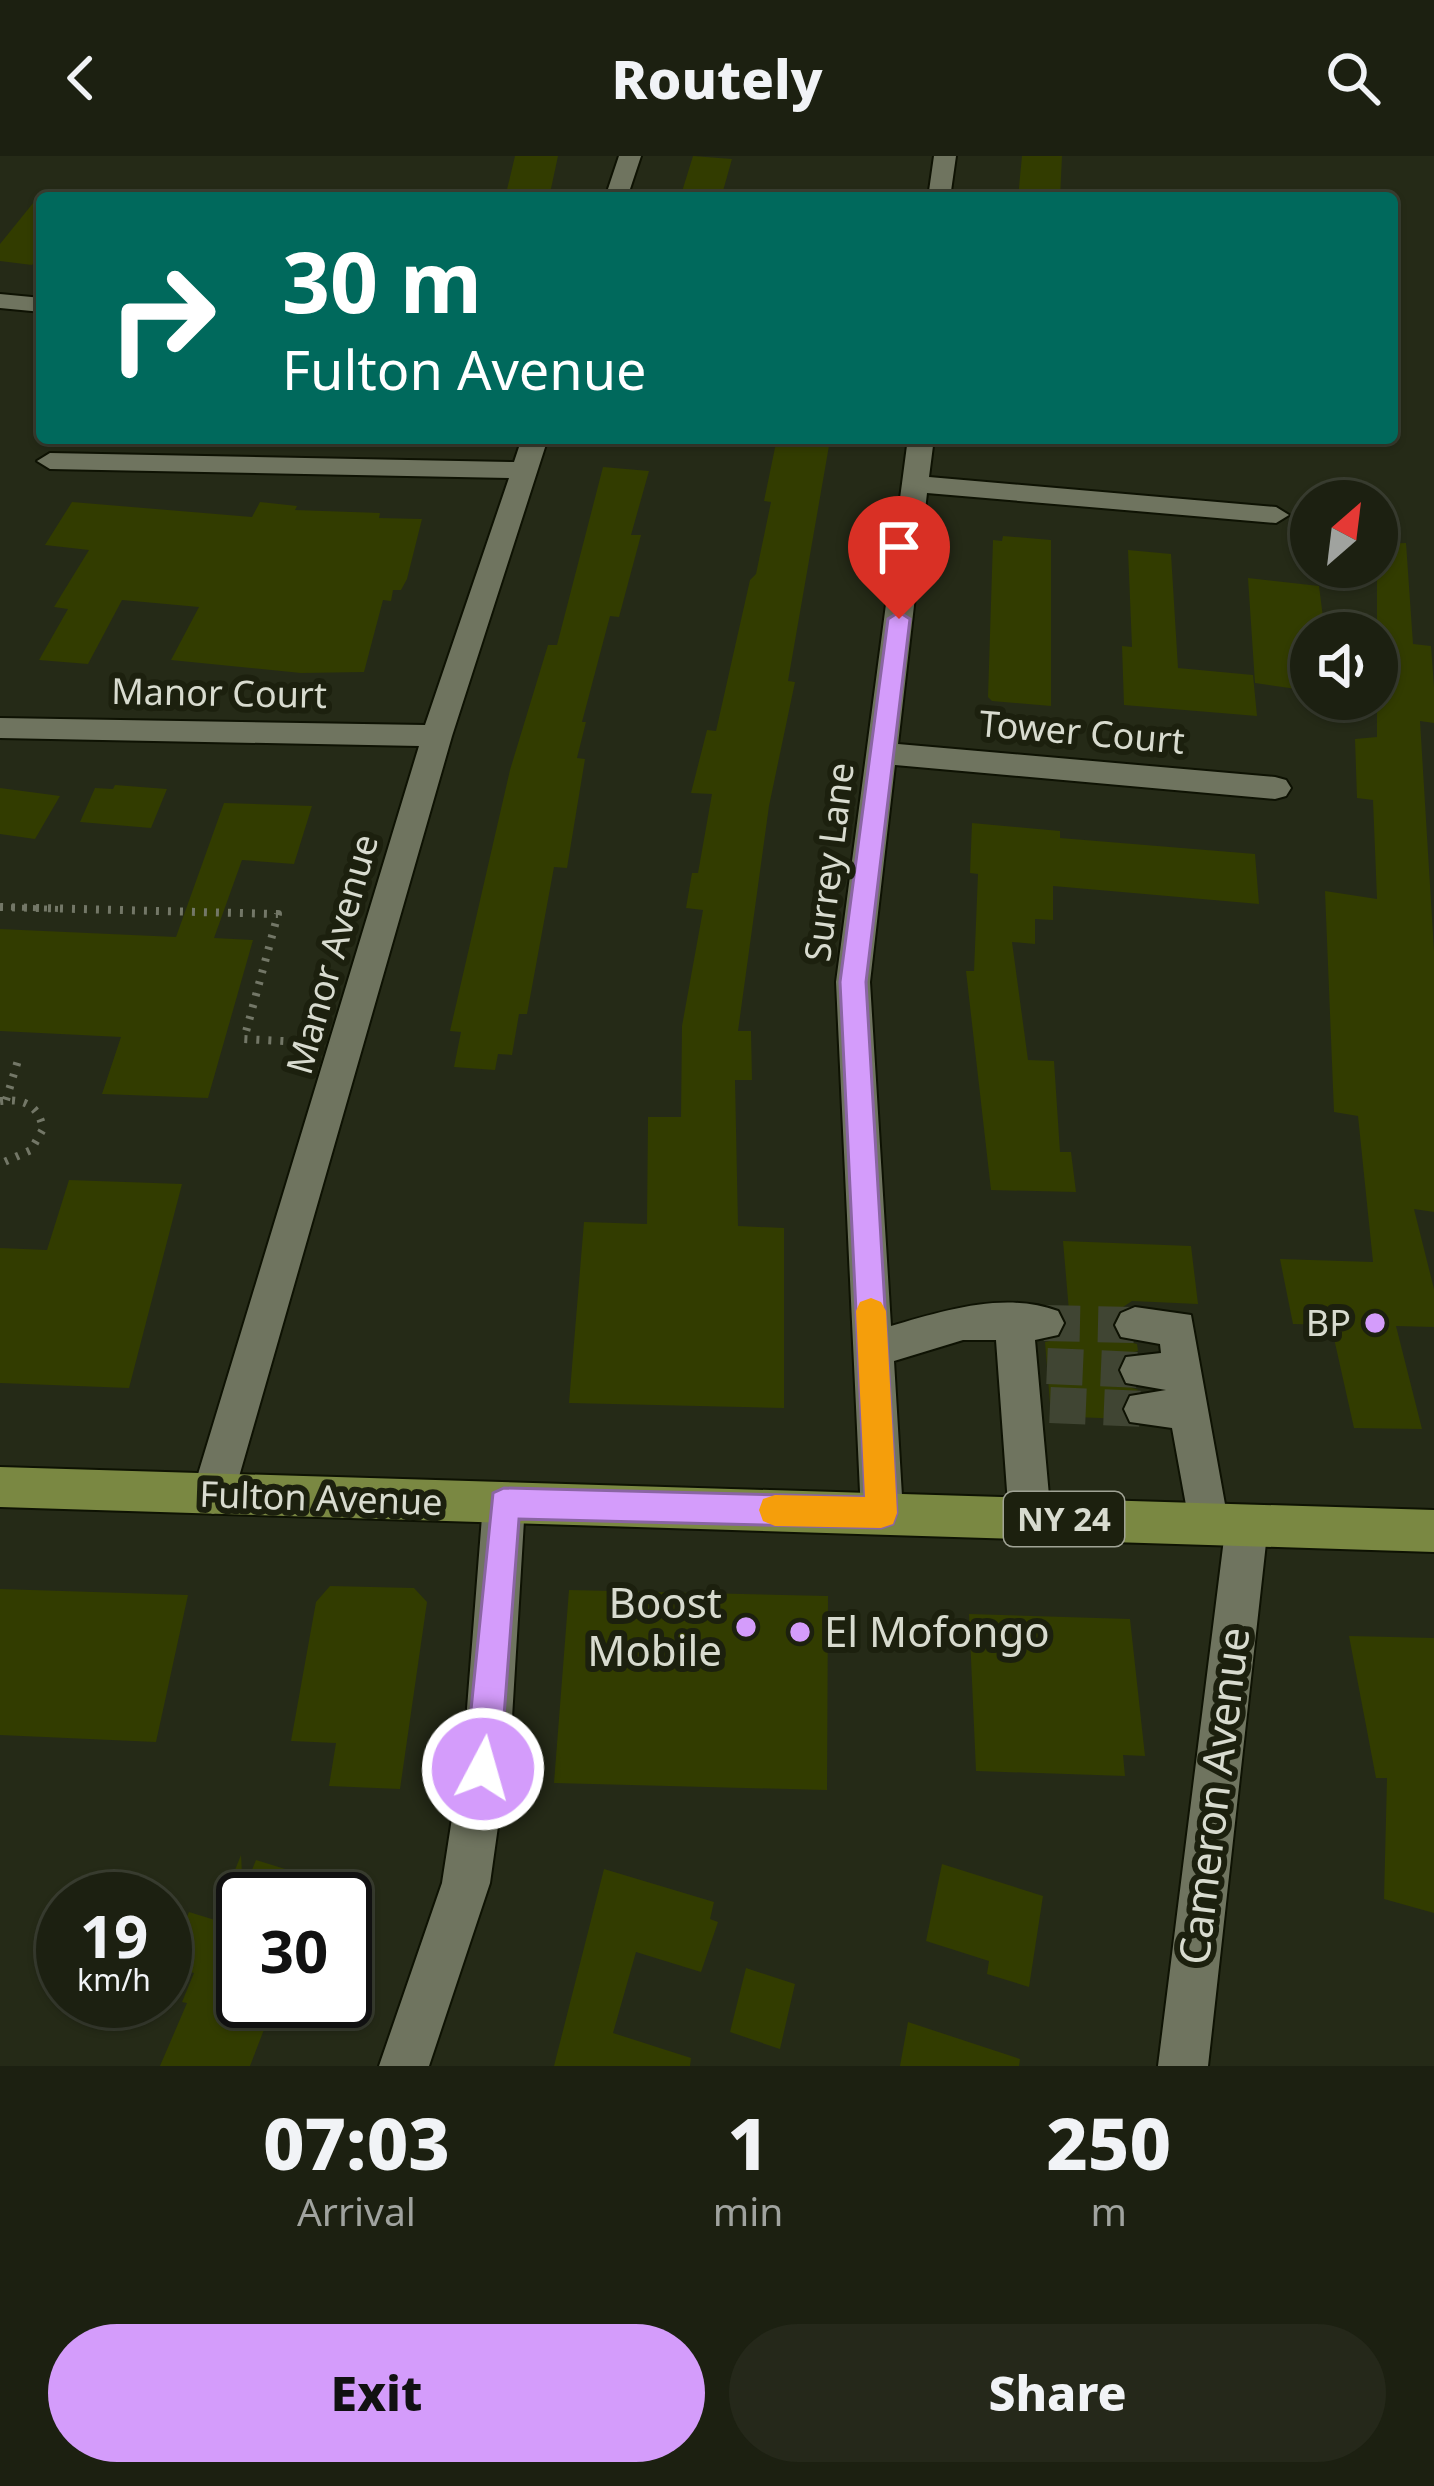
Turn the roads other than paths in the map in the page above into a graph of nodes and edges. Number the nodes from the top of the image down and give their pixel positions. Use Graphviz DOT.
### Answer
graph roads {
  1 [pos="630,156"];
  2 [pos="945,156"];
  3 [pos="618,192"];
  4 [pos="940,192"];
  5 [pos="0,301"];
  6 [pos="36,304"];
  7 [pos="920,444"];
  8 [pos="529,454"];
  9 [pos="50,461"];
  10 [pos="917,484"];
  11 [pos="1276,515"];
  12 [pos="0,728"];
  13 [pos="437,736"];
  14 [pos="881,753"];
  15 [pos="1275,788"];
  16 [pos="1135,1325"];
  17 [pos="873,1350"];
  18 [pos="1142,1389"];
  19 [pos="1186,1390"];
  20 [pos="0,1487"];
  21 [pos="214,1495"];
  22 [pos="504,1504"];
  23 [pos="881,1513"];
  24 [pos="1030,1518"];
  25 [pos="1227,1524"];
  26 [pos="1434,1531"];
  27 [pos="404,2066"];
  28 [pos="1183,2066"];
  1 -- 3 [label="street"];
  2 -- 4 [label="street"];
  5 -- 6 [label="street"];
  7 -- 10 [label="street, Surrey Lane"];
  8 -- 9 [label="street"];
  8 -- 13 [label="street, Manor Avenue"];
  10 -- 11 [label="street"];
  10 -- 14 [label="street, Surrey Lane"];
  12 -- 13 [label="street, Manor Court"];
  13 -- 21 [label="street, Manor Avenue"];
  14 -- 15 [label="street, Tower Court"];
  14 -- 17 [label="street, Surrey Lane"];
  16 -- 19 [label="street, Cameron Avenue"];
  17 -- 23 [label="street, Surrey Lane"];
  17 -- 24 [label="street"];
  18 -- 19 [label="street"];
  19 -- 25 [label="street, Cameron Avenue"];
  20 -- 21 [label="main road, Fulton Avenue / NY 24"];
  21 -- 22 [label="main road, Fulton Avenue / NY 24"];
  22 -- 23 [label="main road, Fulton Avenue / NY 24"];
  22 -- 27 [label="street"];
  23 -- 24 [label="main road, Fulton Avenue / NY 24"];
  24 -- 25 [label="main road, Fulton Avenue / NY 24"];
  25 -- 26 [label="main road, Fulton Avenue / NY 24"];
  25 -- 28 [label="street, Cameron Avenue"];
}
